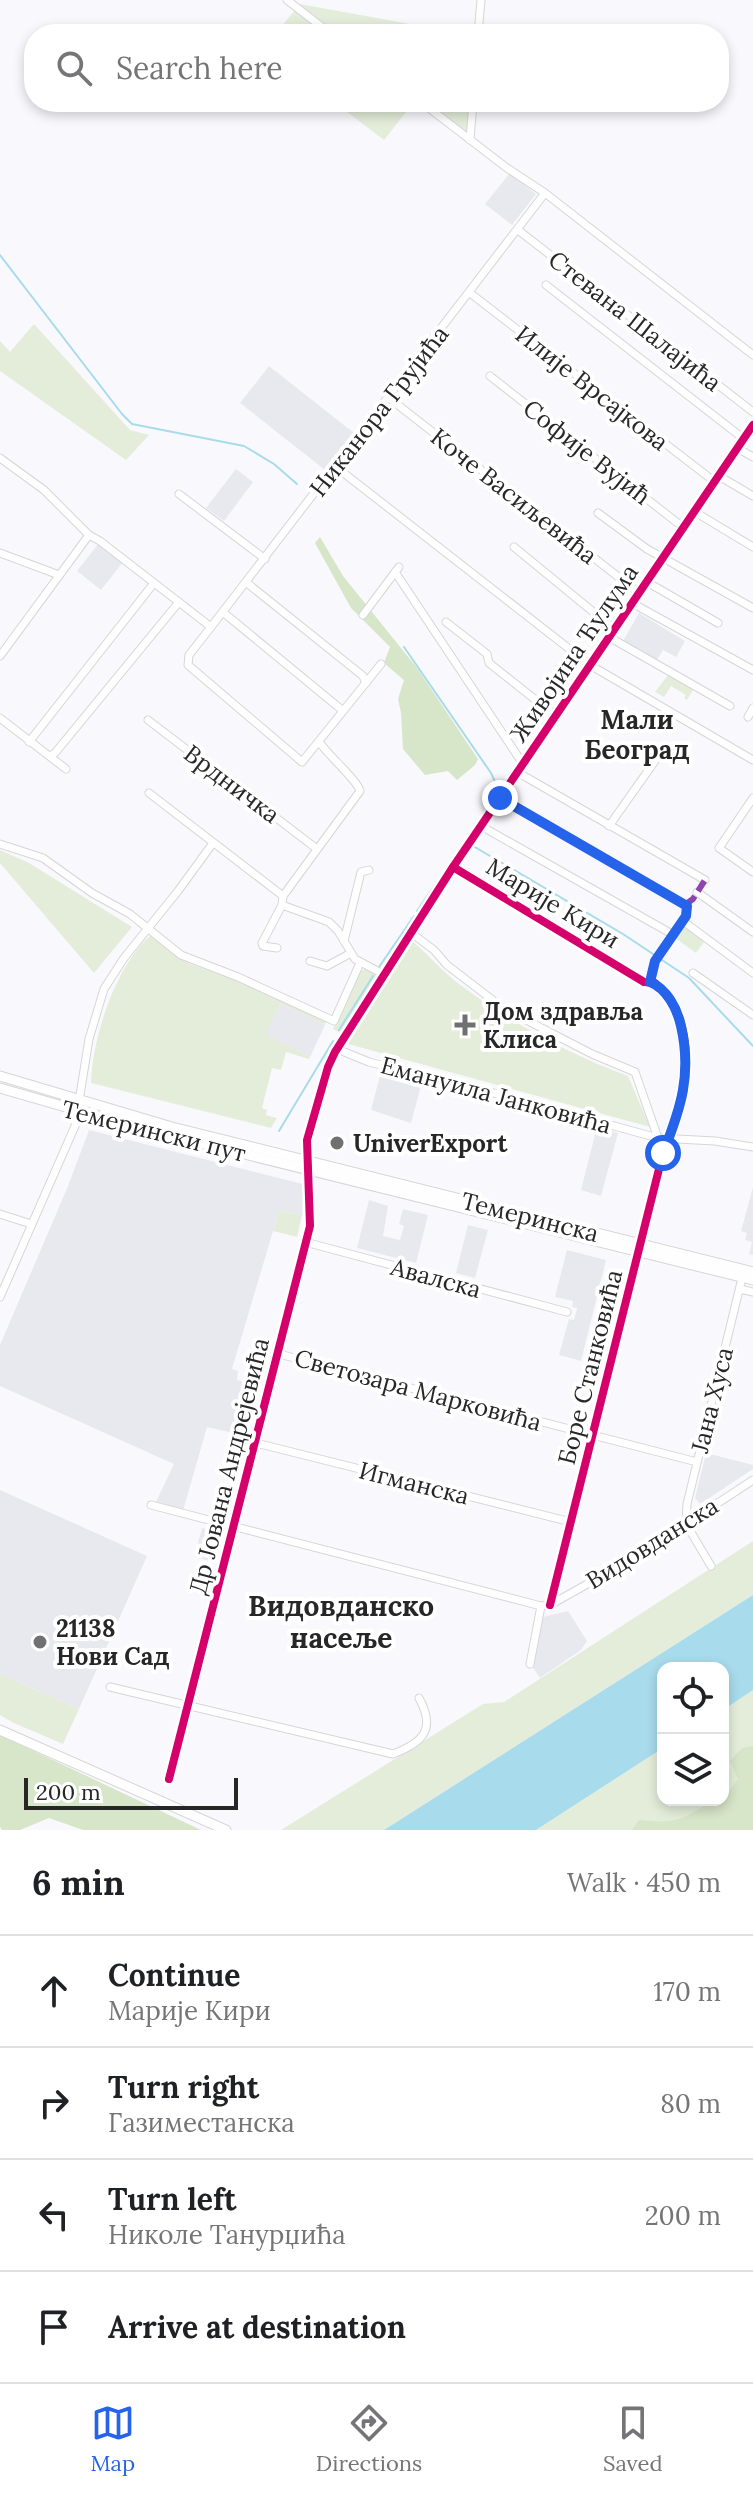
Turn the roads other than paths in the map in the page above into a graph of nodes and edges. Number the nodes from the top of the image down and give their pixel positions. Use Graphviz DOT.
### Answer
graph roads {
  1 [pos="287,0"];
  2 [pos="481,0"];
  3 [pos="318,24"];
  4 [pos="479,24"];
  5 [pos="434,112"];
  6 [pos="472,112"];
  7 [pos="470,140"];
  8 [pos="545,193"];
  9 [pos="518,230"];
  10 [pos="546,285"];
  11 [pos="470,293"];
  12 [pos="753,355"];
  13 [pos="490,376"];
  14 [pos="389,398"];
  15 [pos="753,412"];
  16 [pos="753,425"];
  17 [pos="744,439"];
  18 [pos="737,448"];
  19 [pos="753,457"];
  20 [pos="0,458"];
  21 [pos="336,467"];
  22 [pos="717,479"];
  23 [pos="179,494"];
  24 [pos="753,496"];
  25 [pos="695,512"];
  26 [pos="598,513"];
  27 [pos="684,528"];
  28 [pos="89,535"];
  29 [pos="514,547"];
  30 [pos="753,547"];
  31 [pos="0,553"];
  32 [pos="663,558"];
  33 [pos="265,559"];
  34 [pos="59,575"];
  35 [pos="647,582"];
  36 [pos="154,583"];
  37 [pos="247,583"];
  38 [pos="639,593"];
  39 [pos="179,602"];
  40 [pos="632,603"];
  41 [pos="753,608"];
  42 [pos="224,613"];
  43 [pos="363,615"];
  44 [pos="446,622"];
  45 [pos="718,623"];
  46 [pos="211,627"];
  47 [pos="611,633"];
  48 [pos="0,656"];
  49 [pos="381,664"];
  50 [pos="590,665"];
  51 [pos="753,670"];
  52 [pos="366,683"];
  53 [pos="730,706"];
  54 [pos="753,708"];
  55 [pos="342,710"];
  56 [pos="556,716"];
  57 [pos="748,717"];
  58 [pos="0,718"];
  59 [pos="148,720"];
  60 [pos="29,742"];
  61 [pos="320,743"];
  62 [pos="662,751"];
  63 [pos="50,756"];
  64 [pos="753,760"];
  65 [pos="523,764"];
  66 [pos="66,769"];
  67 [pos="517,772"];
  68 [pos="149,793"];
  69 [pos="500,798"];
  70 [pos="753,798"];
  71 [pos="481,826"];
  72 [pos="609,826"];
  73 [pos="213,843"];
  74 [pos="0,844"];
  75 [pos="317,849"];
  76 [pos="453,867"];
  77 [pos="369,870"];
  78 [pos="753,872"];
  79 [pos="705,880"];
  80 [pos="697,892"];
  81 [pos="282,900"];
  82 [pos="683,921"];
  83 [pos="147,929"];
  84 [pos="410,932"];
  85 [pos="753,932"];
  86 [pos="672,934"];
  87 [pos="344,941"];
  88 [pos="277,948"];
  89 [pos="351,953"];
  90 [pos="310,961"];
  91 [pos="360,963"];
  92 [pos="693,973"];
  93 [pos="753,973"];
  94 [pos="383,974"];
  95 [pos="650,982"];
  96 [pos="753,1015"];
  97 [pos="337,1049"];
  98 [pos="0,1076"];
  99 [pos="0,1088"];
  100 [pos="79,1106"];
  101 [pos="658,1138"];
  102 [pos="668,1139"];
  103 [pos="753,1147"];
  104 [pos="308,1165"];
  105 [pos="0,1214"];
  106 [pos="31,1224"];
  107 [pos="305,1242"];
  108 [pos="640,1249"];
  109 [pos="753,1272"];
  110 [pos="742,1278"];
  111 [pos="753,1280"];
  112 [pos="740,1289"];
  113 [pos="753,1292"];
  114 [pos="0,1297"];
  115 [pos="567,1312"];
  116 [pos="279,1354"];
  117 [pos="593,1436"];
  118 [pos="256,1443"];
  119 [pos="697,1462"];
  120 [pos="753,1480"];
  121 [pos="151,1505"];
  122 [pos="571,1522"];
  123 [pos="686,1524"];
  124 [pos="234,1528"];
  125 [pos="711,1566"];
  126 [pos="545,1606"];
  127 [pos="530,1664"];
  128 [pos="110,1687"];
  129 [pos="419,1698"];
  130 [pos="188,1707"];
  131 [pos="0,1728"];
  132 [pos="169,1779"];
  133 [pos="226,1830"];
  1 -- 3 [label="street"];
  2 -- 4 [label="street"];
  5 -- 7 [label="street"];
  6 -- 7 [label="street"];
  7 -- 8 [label="street"];
  8 -- 9 [label="street, Никанора Грујића"];
  8 -- 12 [label="street"];
  9 -- 11 [label="street, Никанора Грујића"];
  9 -- 15 [label="street, Стевана Шалајића"];
  10 -- 17 [label="street"];
  11 -- 14 [label="street, Никанора Грујића"];
  11 -- 22 [label="street, Илије Врсајкова"];
  13 -- 27 [label="street, Софије Вујић"];
  14 -- 21 [label="street, Никанора Грујића"];
  14 -- 38 [label="street, Коче Васиљевића"];
  16 -- 17 [label="street, Живојина Ћулума"];
  17 -- 18 [label="street, Живојина Ћулума"];
  18 -- 19 [label="street"];
  18 -- 22 [label="street, Живојина Ћулума"];
  20 -- 28 [label="street"];
  21 -- 33 [label="street, Никанора Грујића"];
  21 -- 50 [label="street"];
  22 -- 24 [label="street, Илије Врсајкова"];
  22 -- 25 [label="street, Живојина Ћулума"];
  23 -- 33 [label="street"];
  25 -- 27 [label="street, Живојина Ћулума"];
  25 -- 30 [label="street"];
  26 -- 32 [label="street"];
  27 -- 32 [label="street, Живојина Ћулума"];
  28 -- 34 [label="street"];
  28 -- 36 [label="street"];
  29 -- 47 [label="street"];
  31 -- 34 [label="street"];
  32 -- 35 [label="street, Живојина Ћулума"];
  32 -- 41 [label="street"];
  33 -- 37 [label="street, Никанора Грујића"];
  34 -- 48 [label="street"];
  35 -- 38 [label="street, Живојина Ћулума"];
  35 -- 45 [label="street"];
  36 -- 39 [label="street"];
  36 -- 60 [label="street"];
  37 -- 42 [label="street, Никанора Грујића"];
  37 -- 52 [label="street"];
  38 -- 40 [label="street, Живојина Ћулума"];
  39 -- 46 [label="street"];
  39 -- 63 [label="street"];
  40 -- 47 [label="street, Живојина Ћулума"];
  40 -- 51 [label="street"];
  42 -- 46 [label="street, Никанора Грујића"];
  42 -- 55 [label="street"];
  43 -- 65 [label="street"];
  44 -- 56 [label="street"];
  46 -- 61 [label="street, Никанора Грујића"];
  47 -- 50 [label="street, Живојина Ћулума"];
  47 -- 53 [label="street"];
  49 -- 52 [label="street"];
  50 -- 56 [label="street, Живојина Ћулума"];
  50 -- 64 [label="street"];
  52 -- 55 [label="street"];
  54 -- 57 [label="street"];
  55 -- 61 [label="street"];
  56 -- 65 [label="street, Живојина Ћулума"];
  58 -- 60 [label="street"];
  59 -- 75 [label="street, Врдничка"];
  60 -- 63 [label="street"];
  61 -- 75 [label="street"];
  62 -- 72 [label="street"];
  63 -- 66 [label="street"];
  65 -- 67 [label="street, Живојина Ћулума"];
  67 -- 69 [label="street, Живојина Ћулума"];
  67 -- 72 [label="street"];
  68 -- 73 [label="street"];
  69 -- 71 [label="street, Живојина Ћулума"];
  69 -- 82 [label="street"];
  70 -- 78 [label="street"];
  71 -- 76 [label="street, Живојина Ћулума"];
  71 -- 86 [label="street"];
  72 -- 79 [label="street"];
  73 -- 81 [label="street"];
  73 -- 83 [label="street"];
  74 -- 83 [label="street"];
  75 -- 81 [label="street"];
  76 -- 84 [label="street, Живојина Ћулума"];
  76 -- 95 [label="street, Марије Кири"];
  77 -- 87 [label="street"];
  80 -- 85 [label="street"];
  81 -- 87 [label="street"];
  81 -- 88 [label="street"];
  82 -- 86 [label="street"];
  82 -- 93 [label="street"];
  83 -- 91 [label="street"];
  83 -- 100 [label="street"];
  84 -- 94 [label="street, Живојина Ћулума"];
  84 -- 101 [label="street"];
  86 -- 95 [label="street"];
  87 -- 89 [label="street"];
  89 -- 90 [label="street"];
  89 -- 91 [label="street"];
  91 -- 94 [label="street"];
  92 -- 96 [label="street"];
  94 -- 97 [label="street, Живојина Ћулума"];
  95 -- 102 [label="street, Марије Кири"];
  97 -- 101 [label="street, Емануила Јанковића"];
  97 -- 104 [label="street, Живојина Ћулума"];
  98 -- 100 [label="main road, Темерински пут"];
  99 -- 100 [label="main road, Темерински пут"];
  100 -- 104 [label="main road, Темерински пут"];
  100 -- 106 [label="street"];
  101 -- 102 [label="street, Емануила Јанковића"];
  102 -- 103 [label="street, Емануила Јанковића"];
  102 -- 108 [label="street, Боре Станковића"];
  104 -- 107 [label="street, Др Јована Андрејевића"];
  104 -- 108 [label="main road, Темеринска"];
  105 -- 106 [label="street"];
  106 -- 114 [label="street"];
  107 -- 115 [label="street, Авалска"];
  107 -- 116 [label="street, Др Јована Андрејевића"];
  108 -- 109 [label="main road, Темеринска"];
  108 -- 110 [label="main road, Темеринска"];
  108 -- 117 [label="street, Боре Станковића"];
  110 -- 111 [label="main road, Темеринска"];
  110 -- 112 [label="street, Јана Хуса"];
  112 -- 113 [label="street"];
  112 -- 119 [label="street, Јана Хуса"];
  116 -- 117 [label="street, Светозара Марковића"];
  116 -- 118 [label="street, Др Јована Андрејевића"];
  117 -- 119 [label="street, Светозара Марковића"];
  117 -- 122 [label="street, Боре Станковића"];
  118 -- 122 [label="street, Игманска"];
  118 -- 124 [label="street, Др Јована Андрејевића"];
  119 -- 123 [label="street, Јана Хуса"];
  120 -- 123 [label="street, Видовданска"];
  121 -- 124 [label="street"];
  122 -- 126 [label="street, Боре Станковића"];
  123 -- 125 [label="street"];
  123 -- 126 [label="street, Видовданска"];
  124 -- 126 [label="street"];
  124 -- 130 [label="street, Др Јована Андрејевића"];
  126 -- 127 [label="street, Боре Станковића"];
  128 -- 130 [label="street"];
  129 -- 130 [label="street"];
  130 -- 132 [label="street, Др Јована Андрејевића"];
  131 -- 133 [label="main road"];
}
